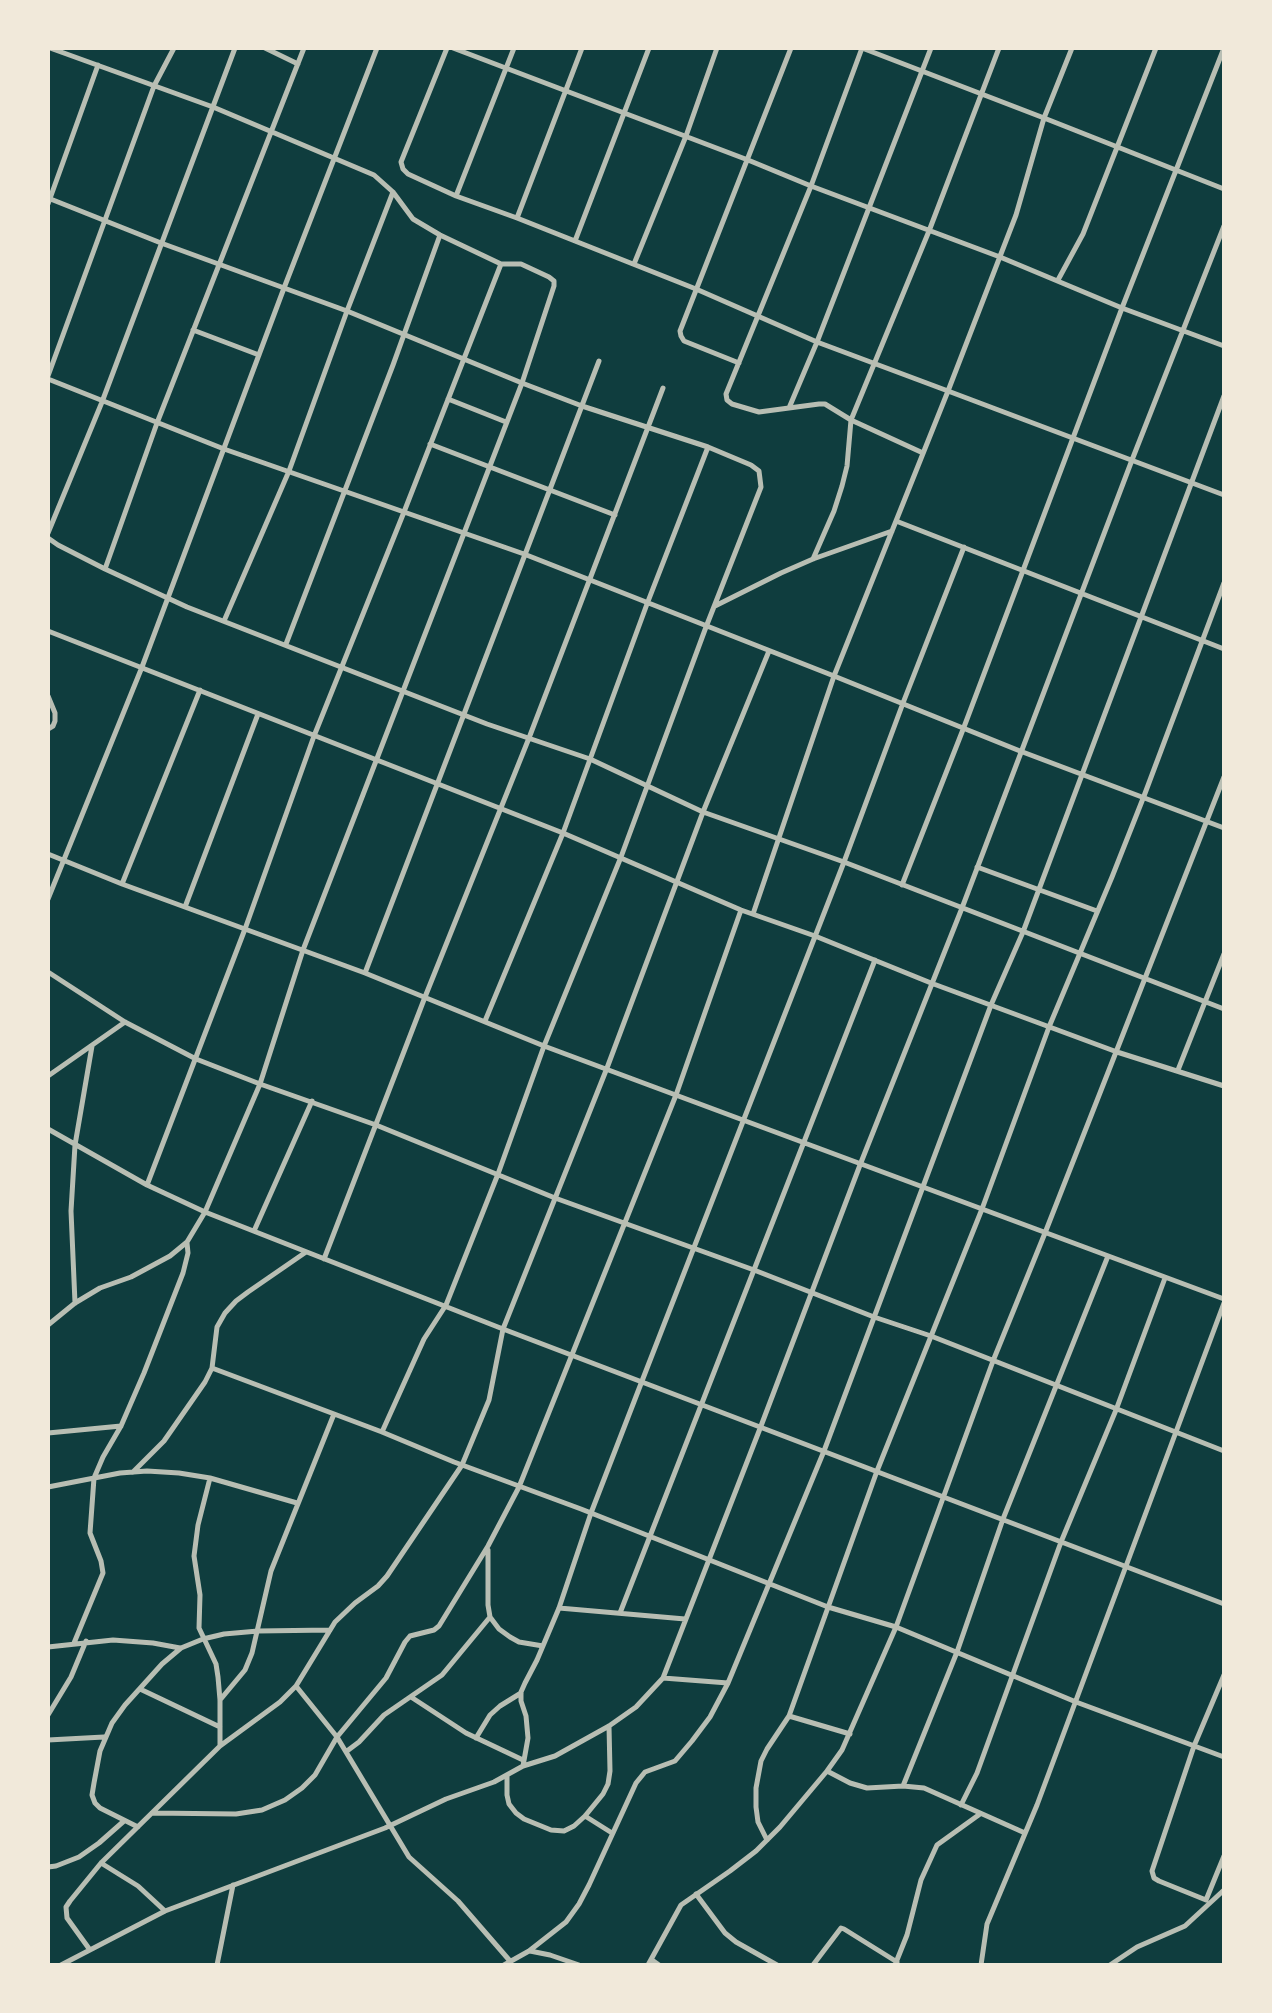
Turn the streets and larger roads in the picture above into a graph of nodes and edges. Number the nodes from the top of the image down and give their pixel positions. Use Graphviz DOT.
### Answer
graph roads {
  1 [pos="50,48"];
  2 [pos="174,48"];
  3 [pos="235,48"];
  4 [pos="265,48"];
  5 [pos="304,48"];
  6 [pos="377,48"];
  7 [pos="450,48"];
  8 [pos="514,48"];
  9 [pos="582,48"];
  10 [pos="649,48"];
  11 [pos="717,48"];
  12 [pos="791,48"];
  13 [pos="862,48"];
  14 [pos="931,48"];
  15 [pos="999,48"];
  16 [pos="1072,48"];
  17 [pos="1156,48"];
  18 [pos="1224,48"];
  19 [pos="298,64"];
  20 [pos="98,65"];
  21 [pos="505,69"];
  22 [pos="922,72"];
  23 [pos="154,86"];
  24 [pos="566,92"];
  25 [pos="981,94"];
  26 [pos="213,107"];
  27 [pos="624,113"];
  28 [pos="1044,118"];
  29 [pos="271,132"];
  30 [pos="686,136"];
  31 [pos="1117,147"];
  32 [pos="334,157"];
  33 [pos="748,160"];
  34 [pos="1176,170"];
  35 [pos="811,186"];
  36 [pos="1224,189"];
  37 [pos="393,192"];
  38 [pos="456,196"];
  39 [pos="49,200"];
  40 [pos="869,208"];
  41 [pos="517,218"];
  42 [pos="104,220"];
  43 [pos="1224,226"];
  44 [pos="929,231"];
  45 [pos="440,235"];
  46 [pos="575,241"];
  47 [pos="161,243"];
  48 [pos="1000,257"];
  49 [pos="219,264"];
  50 [pos="501,264"];
  51 [pos="634,264"];
  52 [pos="1058,280"];
  53 [pos="284,288"];
  54 [pos="696,289"];
  55 [pos="1122,308"];
  56 [pos="347,311"];
  57 [pos="759,316"];
  58 [pos="193,330"];
  59 [pos="1184,331"];
  60 [pos="404,334"];
  61 [pos="817,342"];
  62 [pos="1224,346"];
  63 [pos="259,355"];
  64 [pos="463,359"];
  65 [pos="599,361"];
  66 [pos="739,363"];
  67 [pos="874,363"];
  68 [pos="48,378"];
  69 [pos="522,383"];
  70 [pos="663,388"];
  71 [pos="948,391"];
  72 [pos="1224,396"];
  73 [pos="448,399"];
  74 [pos="102,402"];
  75 [pos="582,406"];
  76 [pos="789,408"];
  77 [pos="851,420"];
  78 [pos="506,422"];
  79 [pos="157,423"];
  80 [pos="648,428"];
  81 [pos="1074,438"];
  82 [pos="430,444"];
  83 [pos="708,447"];
  84 [pos="224,449"];
  85 [pos="923,453"];
  86 [pos="1132,460"];
  87 [pos="490,468"];
  88 [pos="289,471"];
  89 [pos="1191,483"];
  90 [pos="346,490"];
  91 [pos="549,491"];
  92 [pos="1224,495"];
  93 [pos="404,512"];
  94 [pos="615,515"];
  95 [pos="896,521"];
  96 [pos="892,531"];
  97 [pos="465,533"];
  98 [pos="48,536"];
  99 [pos="964,547"];
  100 [pos="524,554"];
  101 [pos="813,559"];
  102 [pos="105,569"];
  103 [pos="1023,571"];
  104 [pos="590,581"];
  105 [pos="1224,583"];
  106 [pos="1082,593"];
  107 [pos="166,598"];
  108 [pos="647,604"];
  109 [pos="714,606"];
  110 [pos="1142,617"];
  111 [pos="224,621"];
  112 [pos="706,627"];
  113 [pos="48,631"];
  114 [pos="1202,641"];
  115 [pos="286,644"];
  116 [pos="1224,649"];
  117 [pos="769,651"];
  118 [pos="342,666"];
  119 [pos="142,667"];
  120 [pos="834,676"];
  121 [pos="200,690"];
  122 [pos="402,690"];
  123 [pos="48,696"];
  124 [pos="903,703"];
  125 [pos="258,714"];
  126 [pos="462,715"];
  127 [pos="964,727"];
  128 [pos="48,729"];
  129 [pos="314,736"];
  130 [pos="529,738"];
  131 [pos="1020,751"];
  132 [pos="375,759"];
  133 [pos="590,759"];
  134 [pos="1083,774"];
  135 [pos="1224,777"];
  136 [pos="437,783"];
  137 [pos="647,785"];
  138 [pos="1144,796"];
  139 [pos="502,809"];
  140 [pos="703,812"];
  141 [pos="1207,821"];
  142 [pos="1224,828"];
  143 [pos="563,833"];
  144 [pos="778,837"];
  145 [pos="48,854"];
  146 [pos="621,857"];
  147 [pos="63,860"];
  148 [pos="844,862"];
  149 [pos="977,867"];
  150 [pos="677,883"];
  151 [pos="122,884"];
  152 [pos="902,885"];
  153 [pos="1039,889"];
  154 [pos="48,899"];
  155 [pos="185,907"];
  156 [pos="962,908"];
  157 [pos="741,910"];
  158 [pos="1097,911"];
  159 [pos="753,914"];
  160 [pos="245,929"];
  161 [pos="1023,932"];
  162 [pos="815,936"];
  163 [pos="303,950"];
  164 [pos="1079,953"];
  165 [pos="1224,954"];
  166 [pos="875,960"];
  167 [pos="48,972"];
  168 [pos="365,973"];
  169 [pos="1144,979"];
  170 [pos="931,983"];
  171 [pos="425,997"];
  172 [pos="1206,1002"];
  173 [pos="991,1005"];
  174 [pos="1224,1009"];
  175 [pos="485,1021"];
  176 [pos="125,1022"];
  177 [pos="1049,1027"];
  178 [pos="92,1046"];
  179 [pos="544,1046"];
  180 [pos="1117,1052"];
  181 [pos="196,1059"];
  182 [pos="607,1068"];
  183 [pos="1178,1070"];
  184 [pos="48,1076"];
  185 [pos="260,1084"];
  186 [pos="1224,1086"];
  187 [pos="676,1095"];
  188 [pos="312,1101"];
  189 [pos="743,1120"];
  190 [pos="376,1125"];
  191 [pos="48,1129"];
  192 [pos="803,1142"];
  193 [pos="75,1145"];
  194 [pos="860,1165"];
  195 [pos="498,1174"];
  196 [pos="147,1185"];
  197 [pos="922,1187"];
  198 [pos="555,1198"];
  199 [pos="982,1209"];
  200 [pos="205,1212"];
  201 [pos="626,1224"];
  202 [pos="254,1231"];
  203 [pos="1045,1233"];
  204 [pos="187,1242"];
  205 [pos="693,1249"];
  206 [pos="307,1252"];
  207 [pos="1108,1256"];
  208 [pos="324,1259"];
  209 [pos="754,1270"];
  210 [pos="1165,1278"];
  211 [pos="812,1293"];
  212 [pos="1224,1301"];
  213 [pos="75,1303"];
  214 [pos="446,1305"];
  215 [pos="874,1317"];
  216 [pos="48,1325"];
  217 [pos="503,1329"];
  218 [pos="931,1336"];
  219 [pos="573,1355"];
  220 [pos="993,1361"];
  221 [pos="212,1368"];
  222 [pos="642,1381"];
  223 [pos="1057,1386"];
  224 [pos="701,1403"];
  225 [pos="1116,1410"];
  226 [pos="334,1414"];
  227 [pos="121,1426"];
  228 [pos="761,1426"];
  229 [pos="382,1432"];
  230 [pos="48,1433"];
  231 [pos="1177,1433"];
  232 [pos="824,1451"];
  233 [pos="1224,1451"];
  234 [pos="462,1465"];
  235 [pos="877,1471"];
  236 [pos="133,1472"];
  237 [pos="94,1478"];
  238 [pos="210,1478"];
  239 [pos="48,1487"];
  240 [pos="519,1487"];
  241 [pos="944,1497"];
  242 [pos="297,1503"];
  243 [pos="591,1513"];
  244 [pos="1003,1519"];
  245 [pos="651,1537"];
  246 [pos="1061,1542"];
  247 [pos="488,1546"];
  248 [pos="708,1561"];
  249 [pos="1127,1566"];
  250 [pos="770,1584"];
  251 [pos="1224,1604"];
  252 [pos="828,1607"];
  253 [pos="559,1608"];
  254 [pos="620,1613"];
  255 [pos="490,1617"];
  256 [pos="685,1619"];
  257 [pos="896,1627"];
  258 [pos="330,1630"];
  259 [pos="258,1631"];
  260 [pos="203,1639"];
  261 [pos="86,1641"];
  262 [pos="74,1643"];
  263 [pos="543,1646"];
  264 [pos="48,1647"];
  265 [pos="181,1648"];
  266 [pos="957,1652"];
  267 [pos="1224,1675"];
  268 [pos="1012,1676"];
  269 [pos="663,1678"];
  270 [pos="728,1683"];
  271 [pos="296,1686"];
  272 [pos="140,1689"];
  273 [pos="521,1692"];
  274 [pos="411,1697"];
  275 [pos="220,1700"];
  276 [pos="1076,1702"];
  277 [pos="48,1715"];
  278 [pos="789,1716"];
  279 [pos="609,1726"];
  280 [pos="220,1727"];
  281 [pos="850,1734"];
  282 [pos="104,1737"];
  283 [pos="337,1737"];
  284 [pos="476,1738"];
  285 [pos="48,1740"];
  286 [pos="220,1746"];
  287 [pos="1194,1746"];
  288 [pos="347,1751"];
  289 [pos="1224,1757"];
  290 [pos="523,1763"];
  291 [pos="827,1771"];
  292 [pos="507,1776"];
  293 [pos="903,1786"];
  294 [pos="961,1805"];
  295 [pos="152,1813"];
  296 [pos="981,1813"];
  297 [pos="585,1816"];
  298 [pos="124,1821"];
  299 [pos="391,1826"];
  300 [pos="138,1827"];
  301 [pos="612,1833"];
  302 [pos="1025,1833"];
  303 [pos="767,1840"];
  304 [pos="1224,1856"];
  305 [pos="101,1863"];
  306 [pos="48,1867"];
  307 [pos="233,1884"];
  308 [pos="1224,1890"];
  309 [pos="696,1894"];
  310 [pos="1206,1900"];
  311 [pos="1202,1909"];
  312 [pos="165,1911"];
  313 [pos="90,1950"];
  314 [pos="529,1951"];
  315 [pos="650,1962"];
  316 [pos="507,1963"];
  317 [pos="896,1964"];
  318 [pos="61,1965"];
  319 [pos="217,1965"];
  320 [pos="579,1965"];
  321 [pos="659,1965"];
  322 [pos="777,1965"];
  323 [pos="813,1965"];
  324 [pos="981,1965"];
  325 [pos="1110,1965"];
  1 -- 20 [label="street"];
  2 -- 23 [label="street"];
  3 -- 26 [label="street"];
  4 -- 19 [label="street"];
  5 -- 19 [label="street"];
  6 -- 32 [label="street"];
  7 -- 21 [label="street"];
  7 -- 38 [label="street"];
  8 -- 21 [label="street"];
  9 -- 24 [label="street"];
  10 -- 27 [label="street"];
  11 -- 30 [label="street"];
  12 -- 33 [label="street"];
  13 -- 22 [label="street"];
  13 -- 35 [label="street"];
  14 -- 22 [label="street"];
  15 -- 25 [label="street"];
  16 -- 28 [label="street"];
  17 -- 31 [label="street"];
  18 -- 34 [label="street"];
  19 -- 29 [label="street"];
  20 -- 23 [label="street"];
  20 -- 39 [label="street"];
  21 -- 24 [label="street"];
  21 -- 38 [label="street"];
  22 -- 25 [label="street"];
  22 -- 40 [label="street"];
  23 -- 26 [label="street"];
  23 -- 42 [label="street"];
  24 -- 27 [label="street"];
  24 -- 41 [label="street"];
  25 -- 28 [label="street"];
  25 -- 44 [label="street"];
  26 -- 29 [label="street"];
  26 -- 47 [label="street"];
  27 -- 30 [label="street"];
  27 -- 46 [label="street"];
  28 -- 31 [label="street"];
  28 -- 48 [label="street"];
  29 -- 32 [label="street"];
  29 -- 49 [label="street"];
  30 -- 33 [label="street"];
  30 -- 51 [label="street"];
  31 -- 34 [label="street"];
  31 -- 52 [label="street"];
  32 -- 37 [label="street"];
  32 -- 53 [label="street"];
  33 -- 35 [label="street"];
  33 -- 54 [label="street"];
  34 -- 36 [label="street"];
  34 -- 55 [label="street"];
  35 -- 40 [label="street"];
  35 -- 57 [label="street"];
  37 -- 45 [label="street"];
  37 -- 56 [label="street"];
  38 -- 41 [label="street"];
  39 -- 42 [label="street"];
  40 -- 44 [label="street"];
  40 -- 61 [label="street"];
  41 -- 46 [label="street"];
  42 -- 47 [label="street"];
  42 -- 68 [label="street"];
  43 -- 59 [label="street"];
  44 -- 48 [label="street"];
  44 -- 67 [label="street"];
  45 -- 50 [label="street"];
  45 -- 60 [label="street"];
  46 -- 51 [label="street"];
  47 -- 49 [label="street"];
  47 -- 74 [label="street"];
  48 -- 52 [label="street"];
  48 -- 71 [label="street"];
  49 -- 53 [label="street"];
  49 -- 58 [label="street"];
  50 -- 64 [label="street"];
  50 -- 69 [label="street"];
  51 -- 54 [label="street"];
  52 -- 55 [label="street"];
  53 -- 56 [label="street"];
  53 -- 63 [label="street"];
  54 -- 57 [label="street"];
  54 -- 66 [label="street"];
  55 -- 59 [label="street"];
  55 -- 81 [label="street"];
  56 -- 60 [label="street"];
  56 -- 88 [label="street"];
  57 -- 61 [label="street"];
  57 -- 66 [label="street"];
  58 -- 63 [label="street"];
  58 -- 79 [label="street"];
  59 -- 62 [label="street"];
  59 -- 86 [label="street"];
  60 -- 64 [label="street"];
  60 -- 90 [label="street"];
  61 -- 67 [label="street"];
  61 -- 76 [label="street"];
  63 -- 84 [label="street"];
  64 -- 69 [label="street"];
  64 -- 73 [label="street"];
  65 -- 75 [label="street"];
  66 -- 76 [label="street"];
  67 -- 71 [label="street"];
  67 -- 77 [label="street"];
  68 -- 74 [label="street"];
  69 -- 75 [label="street"];
  69 -- 78 [label="street"];
  70 -- 80 [label="street"];
  71 -- 81 [label="street"];
  71 -- 85 [label="street"];
  72 -- 89 [label="street"];
  73 -- 78 [label="street"];
  73 -- 82 [label="street"];
  74 -- 79 [label="street"];
  74 -- 98 [label="street"];
  75 -- 80 [label="street"];
  75 -- 91 [label="street"];
  76 -- 77 [label="street"];
  77 -- 85 [label="street"];
  77 -- 101 [label="street"];
  78 -- 87 [label="street"];
  79 -- 84 [label="street"];
  79 -- 102 [label="street"];
  80 -- 83 [label="street"];
  80 -- 94 [label="street"];
  81 -- 86 [label="street"];
  81 -- 103 [label="street"];
  82 -- 87 [label="street"];
  82 -- 93 [label="street"];
  83 -- 108 [label="street"];
  83 -- 109 [label="street"];
  84 -- 88 [label="street"];
  84 -- 107 [label="street"];
  85 -- 95 [label="street"];
  86 -- 89 [label="street"];
  86 -- 106 [label="street"];
  87 -- 91 [label="street"];
  87 -- 97 [label="street"];
  88 -- 90 [label="street"];
  88 -- 111 [label="street"];
  89 -- 92 [label="street"];
  89 -- 110 [label="street"];
  90 -- 93 [label="street"];
  90 -- 115 [label="street"];
  91 -- 94 [label="street"];
  91 -- 100 [label="street"];
  93 -- 97 [label="street"];
  93 -- 118 [label="street"];
  94 -- 104 [label="street"];
  95 -- 96 [label="street"];
  95 -- 99 [label="street"];
  96 -- 101 [label="street"];
  96 -- 120 [label="street"];
  97 -- 100 [label="street"];
  97 -- 122 [label="street"];
  98 -- 102 [label="street"];
  99 -- 103 [label="street"];
  99 -- 124 [label="street"];
  100 -- 104 [label="street"];
  100 -- 126 [label="street"];
  101 -- 109 [label="street"];
  102 -- 107 [label="street"];
  103 -- 106 [label="street"];
  103 -- 127 [label="street"];
  104 -- 108 [label="street"];
  104 -- 130 [label="street"];
  105 -- 114 [label="street"];
  106 -- 110 [label="street"];
  106 -- 131 [label="street"];
  107 -- 111 [label="street"];
  107 -- 119 [label="street"];
  108 -- 112 [label="street"];
  108 -- 133 [label="street"];
  109 -- 112 [label="street"];
  110 -- 114 [label="street"];
  110 -- 134 [label="street"];
  111 -- 115 [label="street"];
  112 -- 117 [label="street"];
  112 -- 137 [label="street"];
  113 -- 119 [label="street"];
  114 -- 116 [label="street"];
  114 -- 138 [label="street"];
  115 -- 118 [label="street"];
  117 -- 120 [label="street"];
  117 -- 140 [label="street"];
  118 -- 122 [label="street"];
  118 -- 129 [label="street"];
  119 -- 121 [label="street"];
  119 -- 147 [label="street"];
  120 -- 124 [label="street"];
  120 -- 144 [label="street"];
  121 -- 125 [label="street"];
  121 -- 151 [label="street"];
  122 -- 126 [label="street"];
  122 -- 132 [label="street"];
  123 -- 128 [label="street"];
  124 -- 127 [label="street"];
  124 -- 148 [label="street"];
  125 -- 129 [label="street"];
  125 -- 155 [label="street"];
  126 -- 130 [label="street"];
  126 -- 136 [label="street"];
  127 -- 131 [label="street"];
  127 -- 152 [label="street"];
  129 -- 132 [label="street"];
  129 -- 160 [label="street"];
  130 -- 133 [label="street"];
  130 -- 139 [label="street"];
  131 -- 134 [label="street"];
  131 -- 149 [label="street"];
  132 -- 136 [label="street"];
  132 -- 163 [label="street"];
  133 -- 137 [label="street"];
  133 -- 143 [label="street"];
  134 -- 138 [label="street"];
  134 -- 153 [label="street"];
  135 -- 141 [label="street"];
  136 -- 139 [label="street"];
  136 -- 168 [label="street"];
  137 -- 140 [label="street"];
  137 -- 146 [label="street"];
  138 -- 141 [label="street"];
  138 -- 158 [label="street"];
  139 -- 143 [label="street"];
  139 -- 171 [label="street"];
  140 -- 144 [label="street"];
  140 -- 150 [label="street"];
  141 -- 142 [label="street"];
  141 -- 169 [label="street"];
  143 -- 146 [label="street"];
  143 -- 175 [label="street"];
  144 -- 148 [label="street"];
  144 -- 159 [label="street"];
  145 -- 147 [label="street"];
  146 -- 150 [label="street"];
  146 -- 179 [label="street"];
  147 -- 151 [label="street"];
  147 -- 154 [label="street"];
  148 -- 152 [label="street"];
  148 -- 162 [label="street"];
  149 -- 153 [label="street"];
  149 -- 156 [label="street"];
  150 -- 157 [label="street"];
  150 -- 182 [label="street"];
  151 -- 155 [label="street"];
  152 -- 156 [label="street"];
  153 -- 158 [label="street"];
  153 -- 161 [label="street"];
  155 -- 160 [label="street"];
  156 -- 161 [label="street"];
  156 -- 170 [label="street"];
  157 -- 159 [label="street"];
  157 -- 187 [label="street"];
  158 -- 164 [label="street"];
  159 -- 162 [label="street"];
  160 -- 163 [label="street"];
  160 -- 181 [label="street"];
  161 -- 164 [label="street"];
  161 -- 173 [label="street"];
  162 -- 166 [label="street"];
  162 -- 189 [label="street"];
  163 -- 168 [label="street"];
  163 -- 185 [label="street"];
  164 -- 169 [label="street"];
  164 -- 177 [label="street"];
  165 -- 172 [label="street"];
  166 -- 170 [label="street"];
  166 -- 192 [label="street"];
  167 -- 176 [label="street"];
  168 -- 171 [label="street"];
  169 -- 172 [label="street"];
  169 -- 180 [label="street"];
  170 -- 173 [label="street"];
  170 -- 194 [label="street"];
  171 -- 175 [label="street"];
  171 -- 190 [label="street"];
  172 -- 174 [label="street"];
  172 -- 183 [label="street"];
  173 -- 177 [label="street"];
  173 -- 197 [label="street"];
  175 -- 179 [label="street"];
  176 -- 178 [label="street"];
  176 -- 181 [label="street"];
  177 -- 180 [label="street"];
  177 -- 199 [label="street"];
  178 -- 184 [label="street"];
  178 -- 193 [label="street"];
  179 -- 182 [label="street"];
  179 -- 195 [label="street"];
  180 -- 183 [label="street"];
  180 -- 203 [label="street"];
  181 -- 185 [label="street"];
  181 -- 196 [label="street"];
  182 -- 187 [label="street"];
  182 -- 198 [label="street"];
  183 -- 186 [label="street"];
  185 -- 188 [label="street"];
  185 -- 200 [label="street"];
  187 -- 189 [label="street"];
  187 -- 201 [label="street"];
  188 -- 190 [label="street"];
  188 -- 202 [label="street"];
  189 -- 192 [label="street"];
  189 -- 205 [label="street"];
  190 -- 195 [label="street"];
  190 -- 208 [label="street"];
  191 -- 193 [label="street"];
  192 -- 194 [label="street"];
  192 -- 209 [label="street"];
  193 -- 196 [label="street"];
  193 -- 213 [label="street"];
  194 -- 197 [label="street"];
  194 -- 211 [label="street"];
  195 -- 198 [label="street"];
  195 -- 214 [label="street"];
  196 -- 200 [label="street"];
  197 -- 199 [label="street"];
  197 -- 215 [label="street"];
  198 -- 201 [label="street"];
  198 -- 217 [label="street"];
  199 -- 203 [label="street"];
  199 -- 218 [label="street"];
  200 -- 202 [label="street"];
  200 -- 204 [label="street"];
  201 -- 205 [label="street"];
  201 -- 219 [label="street"];
  202 -- 206 [label="street"];
  203 -- 207 [label="street"];
  203 -- 220 [label="street"];
  204 -- 213 [label="street"];
  204 -- 227 [label="street"];
  205 -- 209 [label="street"];
  205 -- 222 [label="street"];
  206 -- 208 [label="street"];
  206 -- 221 [label="street"];
  207 -- 210 [label="street"];
  207 -- 223 [label="street"];
  208 -- 214 [label="street"];
  209 -- 211 [label="street"];
  209 -- 224 [label="street"];
  210 -- 212 [label="street"];
  210 -- 225 [label="street"];
  211 -- 215 [label="street"];
  211 -- 228 [label="street"];
  212 -- 231 [label="street"];
  213 -- 216 [label="street"];
  214 -- 217 [label="street"];
  214 -- 229 [label="street"];
  215 -- 218 [label="street"];
  215 -- 232 [label="street"];
  217 -- 219 [label="street"];
  217 -- 234 [label="street"];
  218 -- 220 [label="street"];
  218 -- 235 [label="street"];
  219 -- 222 [label="street"];
  219 -- 240 [label="street"];
  220 -- 223 [label="street"];
  220 -- 241 [label="street"];
  221 -- 226 [label="street"];
  221 -- 236 [label="street"];
  222 -- 224 [label="street"];
  222 -- 243 [label="street"];
  223 -- 225 [label="street"];
  223 -- 244 [label="street"];
  224 -- 228 [label="street"];
  224 -- 245 [label="street"];
  225 -- 231 [label="street"];
  225 -- 246 [label="street"];
  226 -- 229 [label="street"];
  226 -- 242 [label="street"];
  227 -- 230 [label="street"];
  227 -- 237 [label="street"];
  228 -- 232 [label="street"];
  228 -- 248 [label="street"];
  229 -- 234 [label="street"];
  231 -- 233 [label="street"];
  231 -- 249 [label="street"];
  232 -- 235 [label="street"];
  232 -- 250 [label="street"];
  234 -- 240 [label="street"];
  234 -- 258 [label="street"];
  235 -- 241 [label="street"];
  235 -- 252 [label="street"];
  236 -- 237 [label="street"];
  236 -- 238 [label="street"];
  237 -- 239 [label="street"];
  237 -- 262 [label="street"];
  238 -- 242 [label="street"];
  238 -- 260 [label="street"];
  240 -- 243 [label="street"];
  240 -- 247 [label="street"];
  241 -- 244 [label="street"];
  241 -- 257 [label="street"];
  242 -- 259 [label="street"];
  243 -- 245 [label="street"];
  243 -- 253 [label="street"];
  244 -- 246 [label="street"];
  244 -- 266 [label="street"];
  245 -- 248 [label="street"];
  245 -- 254 [label="street"];
  246 -- 249 [label="street"];
  246 -- 268 [label="street"];
  247 -- 255 [label="street"];
  247 -- 283 [label="street"];
  248 -- 250 [label="street"];
  248 -- 256 [label="street"];
  249 -- 251 [label="street"];
  249 -- 276 [label="street"];
  250 -- 252 [label="street"];
  250 -- 270 [label="street"];
  252 -- 257 [label="street"];
  252 -- 278 [label="street"];
  253 -- 254 [label="street"];
  253 -- 263 [label="street"];
  254 -- 256 [label="street"];
  255 -- 263 [label="street"];
  255 -- 274 [label="street"];
  256 -- 269 [label="street"];
  257 -- 266 [label="street"];
  257 -- 281 [label="street"];
  258 -- 259 [label="street"];
  258 -- 271 [label="street"];
  259 -- 260 [label="street"];
  259 -- 275 [label="street"];
  260 -- 265 [label="street"];
  260 -- 275 [label="street"];
  261 -- 262 [label="street"];
  261 -- 265 [label="street"];
  261 -- 277 [label="street"];
  262 -- 264 [label="street"];
  263 -- 273 [label="street"];
  265 -- 272 [label="street"];
  266 -- 268 [label="street"];
  266 -- 293 [label="street"];
  267 -- 287 [label="street"];
  268 -- 276 [label="street"];
  268 -- 294 [label="street"];
  269 -- 270 [label="street"];
  269 -- 279 [label="street"];
  270 -- 301 [label="street"];
  271 -- 283 [label="street"];
  271 -- 286 [label="street"];
  272 -- 280 [label="street"];
  272 -- 282 [label="street"];
  273 -- 284 [label="street"];
  273 -- 290 [label="street"];
  274 -- 284 [label="street"];
  274 -- 288 [label="street"];
  275 -- 280 [label="street"];
  276 -- 287 [label="street"];
  276 -- 302 [label="street"];
  278 -- 281 [label="street"];
  278 -- 303 [label="street"];
  279 -- 290 [label="street"];
  279 -- 297 [label="street"];
  280 -- 286 [label="street"];
  281 -- 291 [label="street"];
  282 -- 285 [label="street"];
  282 -- 298 [label="street"];
  283 -- 288 [label="street"];
  283 -- 295 [label="street"];
  284 -- 290 [label="street"];
  286 -- 295 [label="street"];
  287 -- 289 [label="street"];
  287 -- 310 [label="street"];
  288 -- 299 [label="street"];
  290 -- 292 [label="street"];
  291 -- 293 [label="street"];
  291 -- 303 [label="street"];
  292 -- 297 [label="street"];
  292 -- 299 [label="street"];
  293 -- 294 [label="street"];
  294 -- 296 [label="street"];
  295 -- 300 [label="street"];
  296 -- 302 [label="street"];
  296 -- 317 [label="street"];
  297 -- 301 [label="street"];
  298 -- 300 [label="street"];
  298 -- 306 [label="street"];
  299 -- 307 [label="street"];
  299 -- 316 [label="street"];
  300 -- 305 [label="street"];
  301 -- 314 [label="street"];
  302 -- 324 [label="street"];
  303 -- 309 [label="street"];
  304 -- 310 [label="street"];
  305 -- 312 [label="street"];
  305 -- 313 [label="street"];
  307 -- 312 [label="street"];
  307 -- 319 [label="street"];
  308 -- 311 [label="street"];
  309 -- 315 [label="street"];
  309 -- 322 [label="street"];
  310 -- 311 [label="street"];
  311 -- 325 [label="street"];
  312 -- 313 [label="street"];
  313 -- 318 [label="street"];
  314 -- 316 [label="street"];
  314 -- 320 [label="street"];
  315 -- 321 [label="street"];
  317 -- 323 [label="street"];
}
